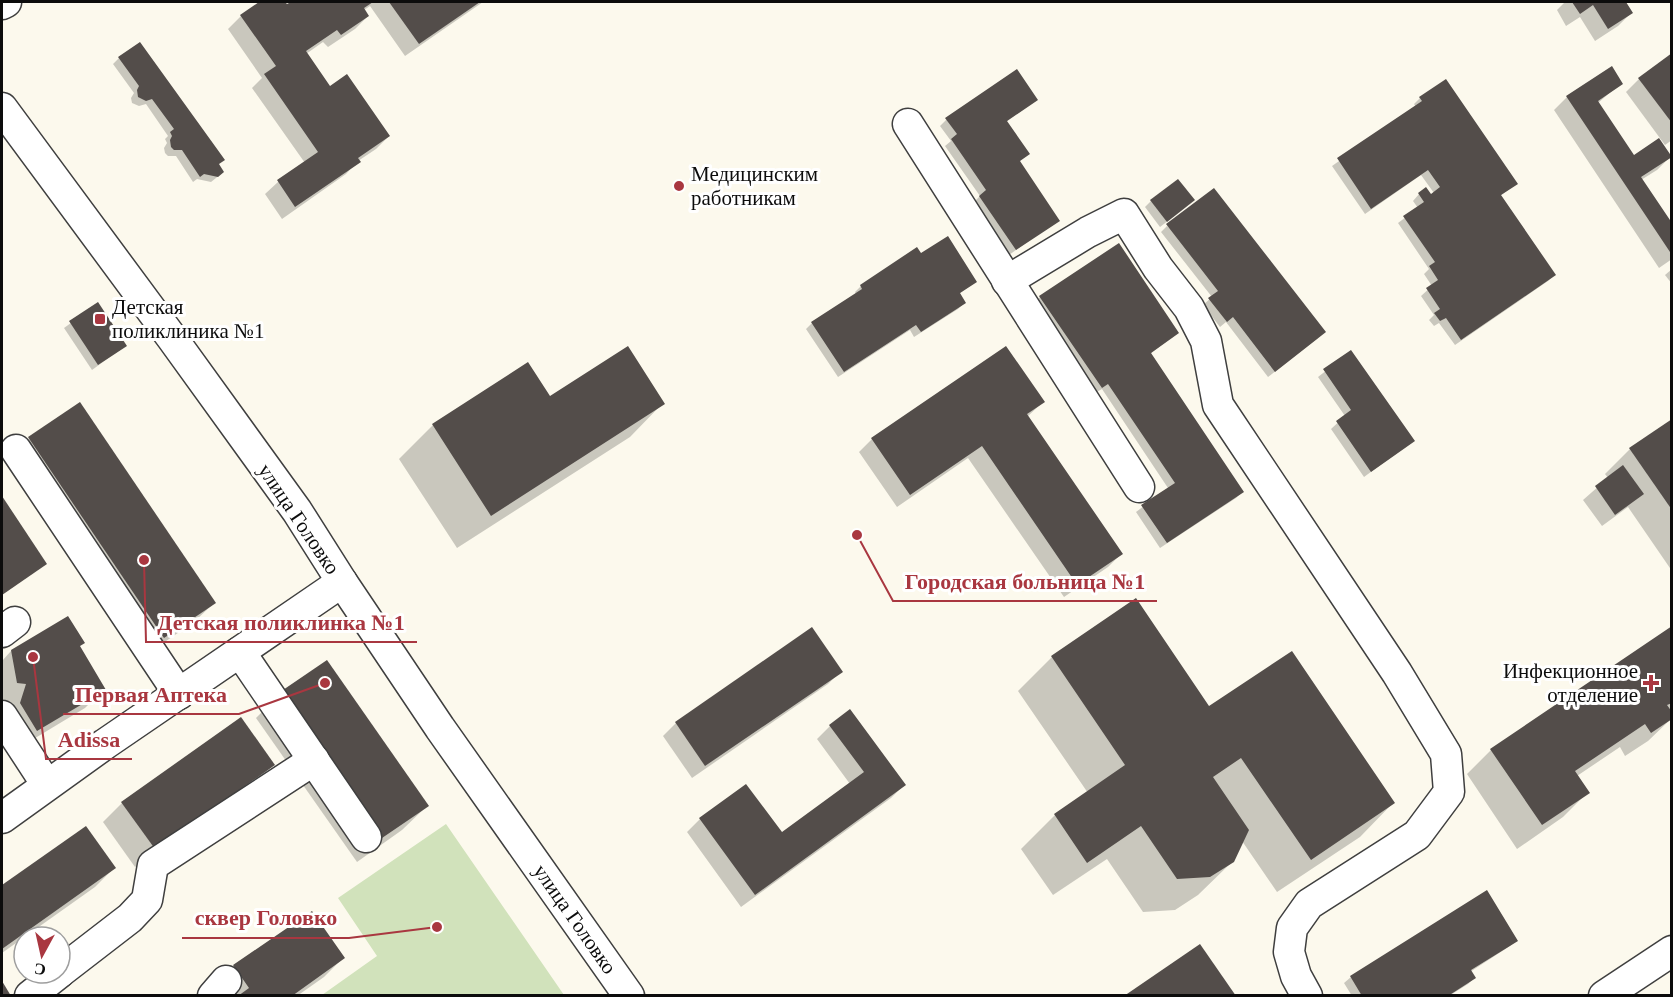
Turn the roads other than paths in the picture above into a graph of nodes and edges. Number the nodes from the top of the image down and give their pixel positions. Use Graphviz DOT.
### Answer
graph roads {
  1 [pos="6,2"];
  2 [pos="2,4"];
  3 [pos="2,108"];
  4 [pos="908,124"];
  5 [pos="1007,281"];
  6 [pos="16,450"];
  7 [pos="1139,487"];
  8 [pos="342,582"];
  9 [pos="240,652"];
  10 [pos="179,694"];
  11 [pos="2,716"];
  12 [pos="314,760"];
  13 [pos="47,785"];
  14 [pos="2,818"];
  15 [pos="366,837"];
  16 [pos="1671,951"];
  17 [pos="72,962"];
  18 [pos="43,985"];
  19 [pos="30,996"];
  20 [pos="629,996"];
  21 [pos="1307,996"];
  22 [pos="1604,996"];
  1 -- 2 [label="street"];
  3 -- 8 [label="street, улица Головко"];
  4 -- 5 [label="street"];
  5 -- 7 [label="street"];
  5 -- 21 [label="street"];
  6 -- 10 [label="street"];
  8 -- 9 [label="street"];
  8 -- 20 [label="street, улица Головко"];
  9 -- 10 [label="street"];
  9 -- 12 [label="street"];
  10 -- 13 [label="street"];
  11 -- 13 [label="street"];
  12 -- 15 [label="street"];
  12 -- 17 [label="street"];
  13 -- 14 [label="street"];
  16 -- 22 [label="street"];
  18 -- 19 [label="street"];
}
